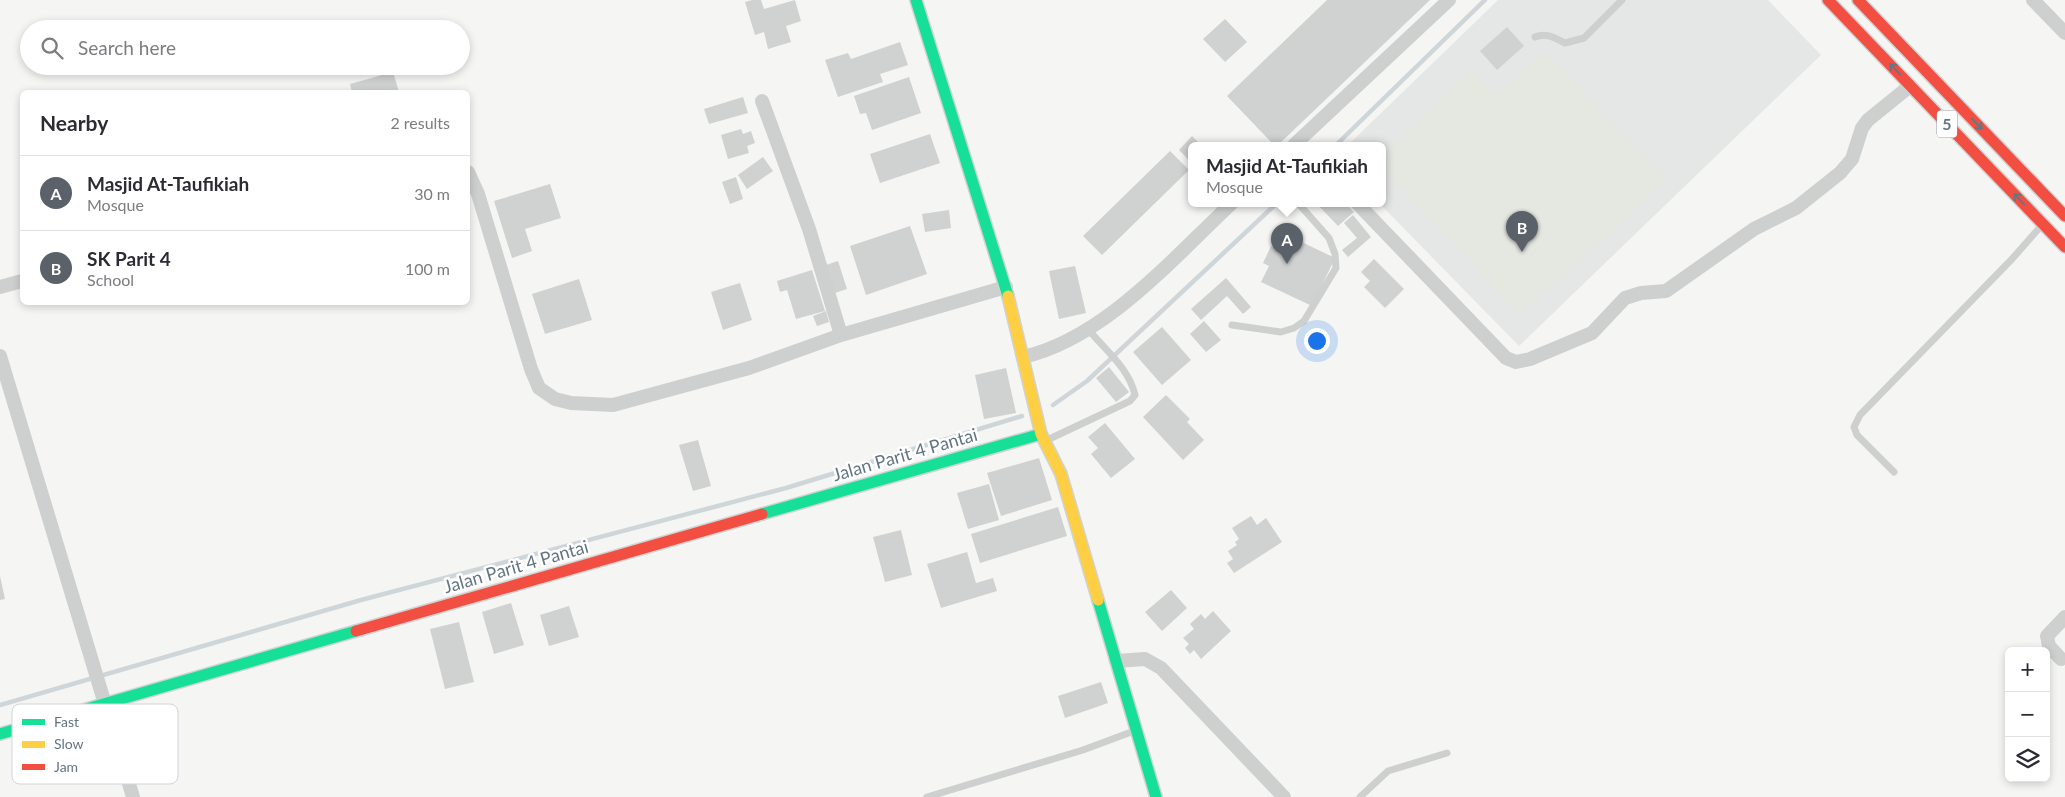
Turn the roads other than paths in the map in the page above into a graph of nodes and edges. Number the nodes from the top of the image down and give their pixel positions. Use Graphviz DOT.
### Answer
graph roads {
  1 [pos="916,0"];
  2 [pos="1449,0"];
  3 [pos="1622,0"];
  4 [pos="1828,0"];
  5 [pos="1858,0"];
  6 [pos="2033,0"];
  7 [pos="2065,33"];
  8 [pos="1535,36"];
  9 [pos="1910,86"];
  10 [pos="762,101"];
  11 [pos="1297,142"];
  12 [pos="470,176"];
  13 [pos="1228,207"];
  14 [pos="1302,207"];
  15 [pos="1361,207"];
  16 [pos="2065,216"];
  17 [pos="2042,224"];
  18 [pos="2065,247"];
  19 [pos="20,282"];
  20 [pos="0,287"];
  21 [pos="1006,287"];
  22 [pos="1232,325"];
  23 [pos="1088,330"];
  24 [pos="841,335"];
  25 [pos="0,356"];
  26 [pos="1023,357"];
  27 [pos="1043,438"];
  28 [pos="1894,472"];
  29 [pos="2065,617"];
  30 [pos="2061,659"];
  31 [pos="1116,661"];
  32 [pos="103,703"];
  33 [pos="100,704"];
  34 [pos="12,730"];
  35 [pos="1135,731"];
  36 [pos="0,734"];
  37 [pos="1447,753"];
  38 [pos="129,784"];
  39 [pos="133,797"];
  40 [pos="928,797"];
  41 [pos="1156,797"];
  42 [pos="1284,797"];
  43 [pos="1360,797"];
  1 -- 21 [label="main road"];
  2 -- 11 [label="street"];
  3 -- 8 [label="lane"];
  9 -- 4 [label="main road, 5, one-way"];
  5 -- 16 [label="main road, 5, one-way"];
  6 -- 7 [label="street"];
  9 -- 15 [label="street"];
  17 -- 9 [label="main road, 5, one-way"];
  10 -- 24 [label="street"];
  12 -- 24 [label="street"];
  13 -- 23 [label="street"];
  14 -- 22 [label="lane"];
  17 -- 18 [label="main road, 5"];
  17 -- 28 [label="lane"];
  19 -- 20 [label="street"];
  21 -- 24 [label="street"];
  21 -- 26 [label="main road"];
  23 -- 26 [label="street"];
  23 -- 27 [label="lane"];
  25 -- 32 [label="street"];
  26 -- 27 [label="main road"];
  27 -- 31 [label="main road"];
  27 -- 32 [label="main road, Jalan Parit 4 Pantai"];
  29 -- 30 [label="street"];
  31 -- 35 [label="main road"];
  31 -- 42 [label="street"];
  32 -- 33 [label="main road, Jalan Parit 4 Pantai"];
  34 -- 36 [label="main road, Jalan Parit 4 Pantai"];
  35 -- 40 [label="lane"];
  35 -- 41 [label="main road"];
  37 -- 43 [label="lane"];
  38 -- 39 [label="street"];
}
